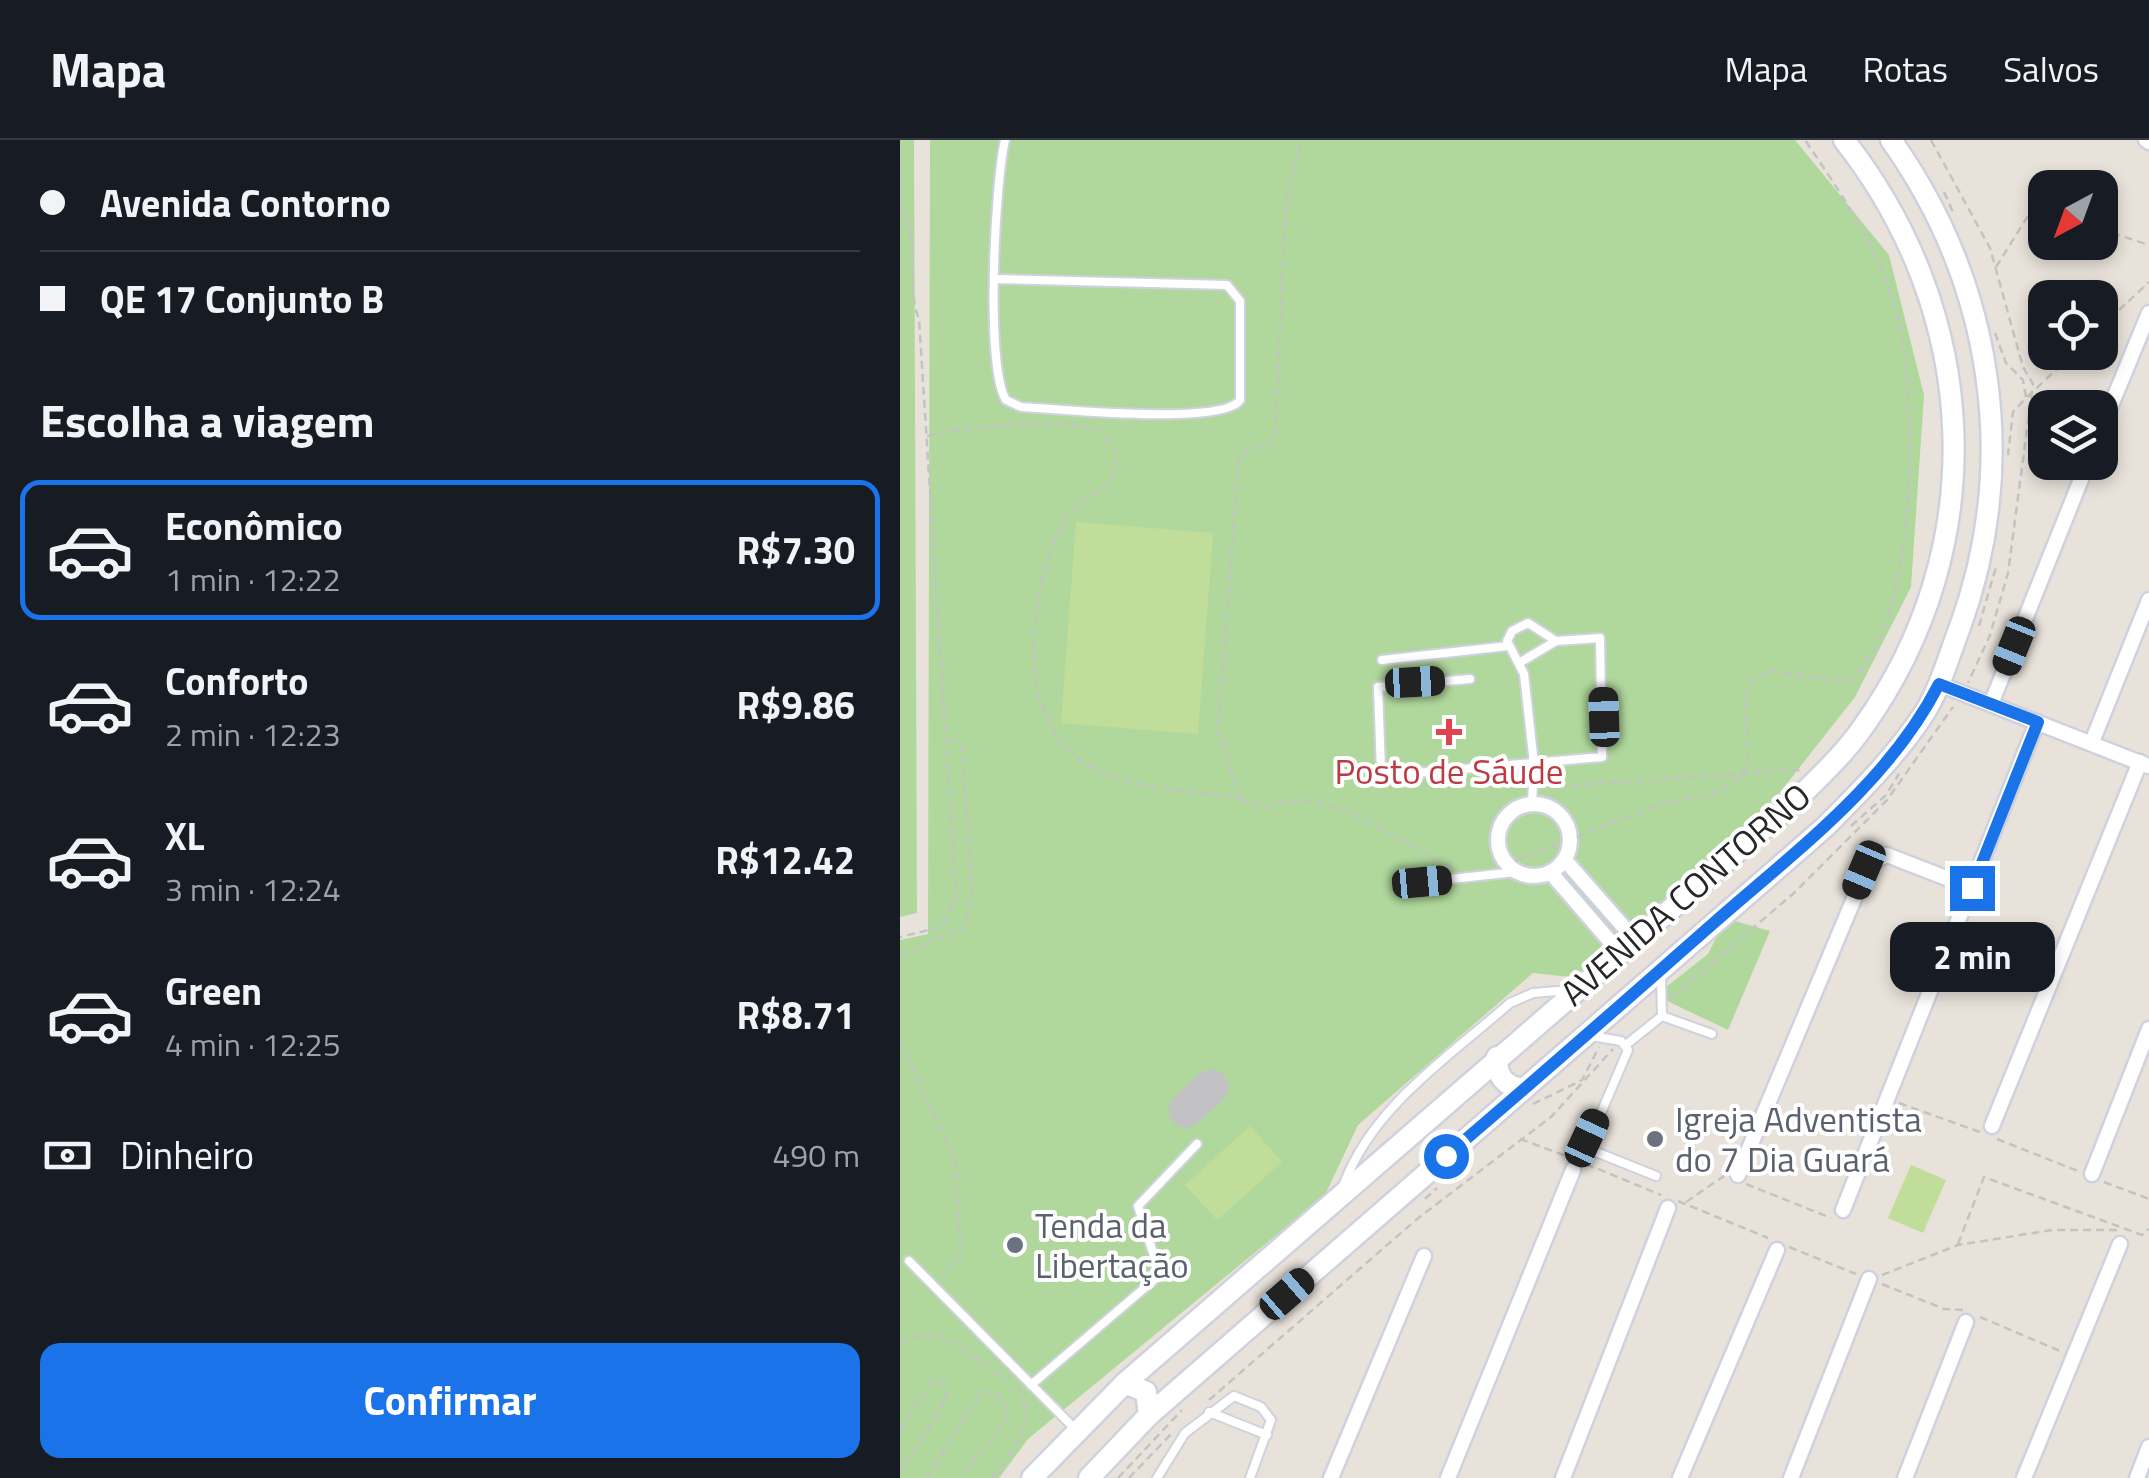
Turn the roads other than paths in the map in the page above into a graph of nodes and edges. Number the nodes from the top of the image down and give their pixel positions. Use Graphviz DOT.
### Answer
graph roads {
  1 [pos="1005,140"];
  2 [pos="1844,140"];
  3 [pos="1891,140"];
  4 [pos="995,278"];
  5 [pos="2149,312"];
  6 [pos="2117,390"];
  7 [pos="2081,480"];
  8 [pos="2149,600"];
  9 [pos="1928,602"];
  10 [pos="1963,617"];
  11 [pos="1556,641"];
  12 [pos="1508,646"];
  13 [pos="1382,660"];
  14 [pos="1519,663"];
  15 [pos="1470,679"];
  16 [pos="1939,684"];
  17 [pos="1991,704"];
  18 [pos="2038,722"];
  19 [pos="1862,730"];
  20 [pos="2092,742"];
  21 [pos="1894,752"];
  22 [pos="1534,764"];
  23 [pos="2145,764"];
  24 [pos="1532,804"];
  25 [pos="1565,860"];
  26 [pos="1512,868"];
  27 [pos="1550,873"];
  28 [pos="1422,882"];
  29 [pos="1696,888"];
  30 [pos="1972,888"];
  31 [pos="1719,919"];
  32 [pos="1628,947"];
  33 [pos="1661,970"];
  34 [pos="1580,989"];
  35 [pos="1662,1016"];
  36 [pos="2149,1029"];
  37 [pos="1712,1034"];
  38 [pos="1596,1037"];
  39 [pos="1627,1044"];
  40 [pos="1497,1057"];
  41 [pos="1527,1097"];
  42 [pos="1992,1126"];
  43 [pos="1197,1144"];
  44 [pos="1573,1170"];
  45 [pos="2092,1174"];
  46 [pos="1738,1175"];
  47 [pos="1656,1176"];
  48 [pos="1339,1197"];
  49 [pos="1668,1208"];
  50 [pos="1843,1216"];
  51 [pos="2118,1235"];
  52 [pos="1776,1250"];
  53 [pos="1424,1256"];
  54 [pos="909,1261"];
  55 [pos="1870,1279"];
  56 [pos="1966,1322"];
  57 [pos="1125,1383"];
  58 [pos="1031,1385"];
  59 [pos="1209,1412"];
  60 [pos="1148,1414"];
  61 [pos="1076,1430"];
  62 [pos="1267,1435"];
  63 [pos="2149,1447"];
  64 [pos="1032,1478"];
  65 [pos="1089,1478"];
  66 [pos="1156,1478"];
  67 [pos="1250,1478"];
  68 [pos="1331,1478"];
  69 [pos="1448,1478"];
  70 [pos="1563,1478"];
  71 [pos="1680,1478"];
  72 [pos="1791,1478"];
  73 [pos="1905,1478"];
  74 [pos="2024,1478"];
  75 [pos="2137,1478"];
  1 -- 4 [label="lane"];
  2 -- 9 [label="main road, AVENIDA CONTORNO"];
  3 -- 10 [label="main road, AVENIDA CONTORNO"];
  4 -- 4 [label="lane"];
  5 -- 6 [label="street"];
  7 -- 17 [label="street"];
  8 -- 20 [label="street"];
  9 -- 10 [label="main road"];
  9 -- 19 [label="main road, AVENIDA CONTORNO"];
  10 -- 16 [label="main road, AVENIDA CONTORNO"];
  11 -- 12 [label="lane"];
  11 -- 14 [label="lane"];
  11 -- 22 [label="lane"];
  12 -- 13 [label="lane"];
  12 -- 14 [label="lane"];
  14 -- 22 [label="lane"];
  15 -- 22 [label="lane"];
  16 -- 17 [label="street"];
  16 -- 21 [label="main road, AVENIDA CONTORNO"];
  17 -- 18 [label="street"];
  18 -- 20 [label="street"];
  18 -- 30 [label="street"];
  19 -- 21 [label="main road"];
  19 -- 29 [label="main road, AVENIDA CONTORNO"];
  20 -- 23 [label="street"];
  21 -- 31 [label="main road, AVENIDA CONTORNO"];
  22 -- 24 [label="lane"];
  23 -- 42 [label="street"];
  24 -- 25 [label="street"];
  24 -- 26 [label="street"];
  25 -- 27 [label="street"];
  25 -- 32 [label="street"];
  26 -- 27 [label="street"];
  26 -- 28 [label="lane"];
  27 -- 32 [label="street"];
  29 -- 31 [label="main road"];
  29 -- 32 [label="main road, AVENIDA CONTORNO"];
  30 -- 46 [label="street"];
  30 -- 50 [label="street"];
  31 -- 33 [label="main road, AVENIDA CONTORNO"];
  32 -- 34 [label="main road, AVENIDA CONTORNO"];
  33 -- 35 [label="lane"];
  33 -- 38 [label="main road, AVENIDA CONTORNO"];
  34 -- 40 [label="main road, AVENIDA CONTORNO"];
  34 -- 48 [label="lane"];
  35 -- 37 [label="lane"];
  35 -- 39 [label="lane"];
  36 -- 45 [label="street"];
  38 -- 39 [label="lane"];
  38 -- 41 [label="main road, AVENIDA CONTORNO"];
  39 -- 47 [label="lane"];
  40 -- 41 [label="main road"];
  40 -- 48 [label="main road, AVENIDA CONTORNO"];
  41 -- 60 [label="main road, AVENIDA CONTORNO"];
  43 -- 58 [label="lane"];
  44 -- 69 [label="street"];
  48 -- 57 [label="main road, AVENIDA CONTORNO"];
  49 -- 70 [label="street"];
  51 -- 74 [label="street"];
  52 -- 71 [label="street"];
  53 -- 68 [label="street"];
  54 -- 58 [label="lane"];
  55 -- 72 [label="street"];
  56 -- 73 [label="street"];
  57 -- 60 [label="main road"];
  57 -- 61 [label="main road, AVENIDA CONTORNO"];
  58 -- 61 [label="lane"];
  59 -- 62 [label="lane"];
  59 -- 62 [label="lane"];
  59 -- 66 [label="lane"];
  60 -- 65 [label="main road, AVENIDA CONTORNO"];
  61 -- 64 [label="main road, AVENIDA CONTORNO"];
  62 -- 67 [label="lane"];
  63 -- 75 [label="street"];
}
